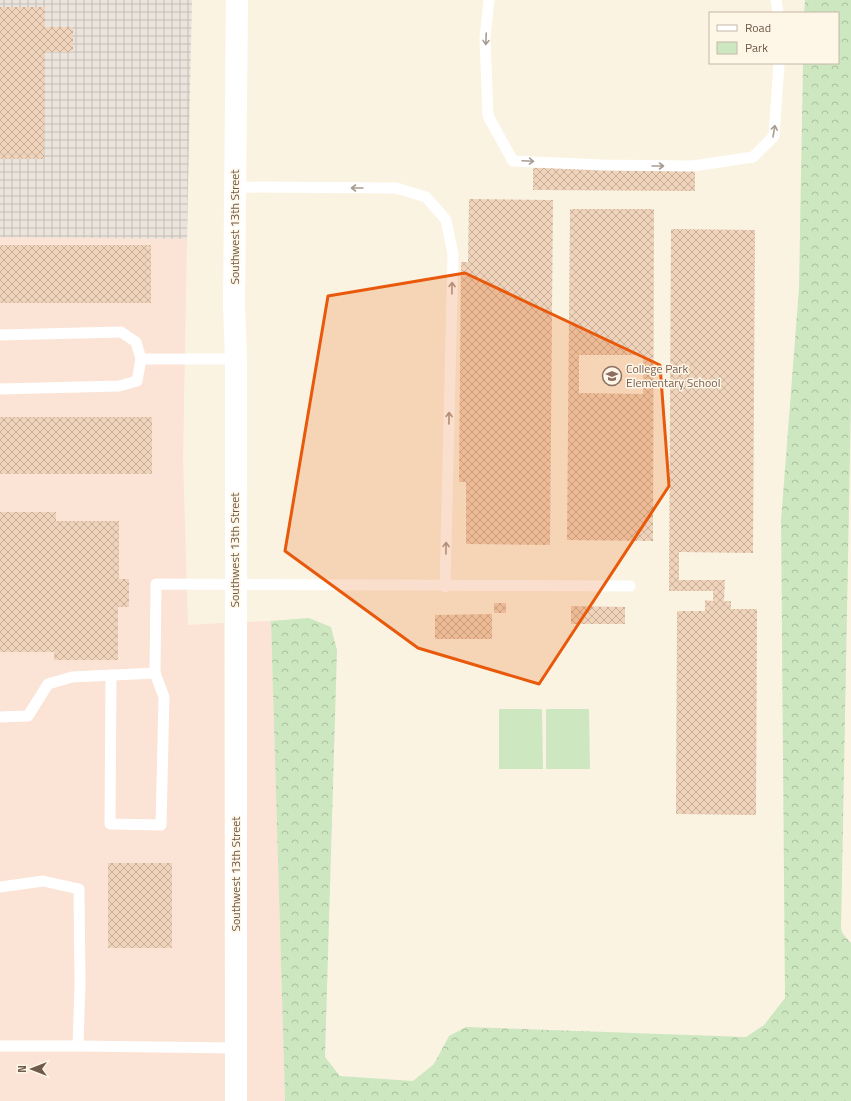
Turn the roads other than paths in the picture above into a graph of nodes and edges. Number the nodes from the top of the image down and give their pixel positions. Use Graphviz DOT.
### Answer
graph roads {
  1 [pos="237,0"];
  2 [pos="489,0"];
  3 [pos="776,0"];
  4 [pos="778,12"];
  5 [pos="779,64"];
  6 [pos="235,187"];
  7 [pos="0,335"];
  8 [pos="141,359"];
  9 [pos="236,359"];
  10 [pos="0,389"];
  11 [pos="235,584"];
  12 [pos="630,586"];
  13 [pos="445,587"];
  14 [pos="155,673"];
  15 [pos="111,675"];
  16 [pos="0,717"];
  17 [pos="0,887"];
  18 [pos="0,1046"];
  19 [pos="78,1046"];
  20 [pos="236,1048"];
  21 [pos="236,1101"];
  1 -- 6 [label="street, Southwest 13th Street"];
  2 -- 5 [label="lane, one-way"];
  3 -- 4 [label="lane"];
  6 -- 9 [label="street, Southwest 13th Street"];
  13 -- 6 [label="lane, one-way"];
  7 -- 8 [label="lane"];
  8 -- 9 [label="lane"];
  8 -- 10 [label="lane"];
  9 -- 11 [label="street, Southwest 13th Street"];
  11 -- 13 [label="lane"];
  11 -- 14 [label="lane"];
  11 -- 20 [label="street, Southwest 13th Street"];
  12 -- 13 [label="lane"];
  14 -- 15 [label="lane"];
  14 -- 15 [label="lane"];
  15 -- 16 [label="lane"];
  17 -- 19 [label="lane"];
  18 -- 19 [label="lane"];
  19 -- 20 [label="lane"];
  20 -- 21 [label="street, Southwest 13th Street"];
}
